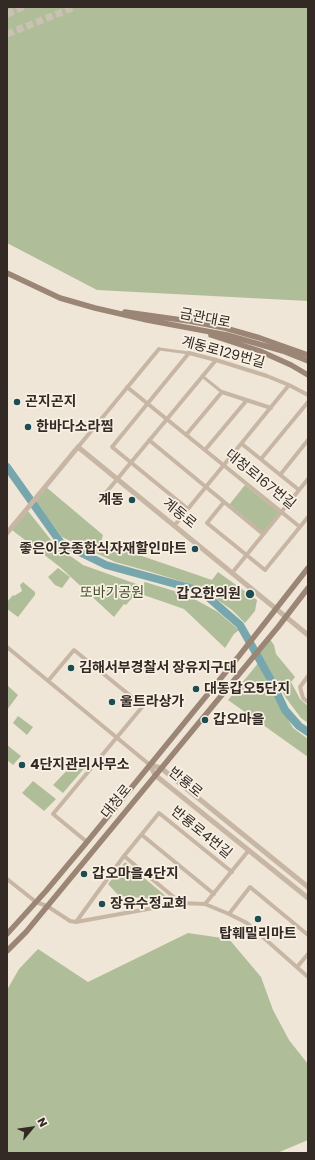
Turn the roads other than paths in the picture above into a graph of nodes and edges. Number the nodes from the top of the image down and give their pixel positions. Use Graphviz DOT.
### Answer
graph roads {
  1 [pos="7,273"];
  2 [pos="95,308"];
  3 [pos="186,327"];
  4 [pos="286,346"];
  5 [pos="159,349"];
  6 [pos="308,350"];
  7 [pos="189,353"];
  8 [pos="308,355"];
  9 [pos="216,360"];
  10 [pos="308,361"];
  11 [pos="308,375"];
  12 [pos="202,376"];
  13 [pos="289,385"];
  14 [pos="127,387"];
  15 [pos="222,392"];
  16 [pos="308,395"];
  17 [pos="247,400"];
  18 [pos="308,402"];
  19 [pos="148,404"];
  20 [pos="271,408"];
  21 [pos="167,419"];
  22 [pos="186,435"];
  23 [pos="149,440"];
  24 [pos="308,440"];
  25 [pos="242,444"];
  26 [pos="78,447"];
  27 [pos="206,450"];
  28 [pos="261,459"];
  29 [pos="131,462"];
  30 [pos="224,465"];
  31 [pos="280,475"];
  32 [pos="117,479"];
  33 [pos="308,479"];
  34 [pos="206,487"];
  35 [pos="299,490"];
  36 [pos="99,501"];
  37 [pos="224,502"];
  38 [pos="188,509"];
  39 [pos="281,512"];
  40 [pos="308,517"];
  41 [pos="174,526"];
  42 [pos="300,527"];
  43 [pos="7,533"];
  44 [pos="263,534"];
  45 [pos="246,555"];
  46 [pos="308,568"];
  47 [pos="232,573"];
  48 [pos="308,588"];
  49 [pos="276,609"];
  50 [pos="286,617"];
  51 [pos="308,635"];
  52 [pos="7,647"];
  53 [pos="308,676"];
  54 [pos="48,681"];
  55 [pos="308,702"];
  56 [pos="117,737"];
  57 [pos="150,764"];
  58 [pos="161,768"];
  59 [pos="155,775"];
  60 [pos="142,835"];
  61 [pos="87,842"];
  62 [pos="249,850"];
  63 [pos="124,856"];
  64 [pos="232,872"];
  65 [pos="7,879"];
  66 [pos="308,887"];
  67 [pos="214,894"];
  68 [pos="308,898"];
  69 [pos="36,902"];
  70 [pos="181,903"];
  71 [pos="205,904"];
  72 [pos="48,906"];
  73 [pos="229,914"];
  74 [pos="76,922"];
  75 [pos="7,934"];
  76 [pos="308,935"];
  77 [pos="7,951"];
  78 [pos="308,954"];
  79 [pos="297,967"];
  80 [pos="308,977"];
  1 -- 2 [label="main road, 금관대로"];
  2 -- 3 [label="main road, 금관대로"];
  2 -- 4 [label="main road, 금관대로"];
  3 -- 10 [label="main road, 금관대로"];
  3 -- 11 [label="main road"];
  4 -- 6 [label="main road"];
  4 -- 8 [label="main road, 금관대로"];
  5 -- 7 [label="street, 계동로129번길"];
  5 -- 14 [label="street, 계동로129번길"];
  7 -- 9 [label="street, 계동로129번길"];
  7 -- 19 [label="street"];
  9 -- 12 [label="street"];
  9 -- 13 [label="street, 계동로129번길"];
  12 -- 15 [label="street"];
  12 -- 21 [label="street"];
  13 -- 16 [label="street, 계동로129번길"];
  13 -- 20 [label="street"];
  14 -- 19 [label="street, 대청로167번길"];
  14 -- 26 [label="street, 계동로129번길"];
  15 -- 17 [label="street"];
  15 -- 22 [label="street"];
  17 -- 20 [label="street"];
  17 -- 27 [label="street, 대청로167번길"];
  18 -- 28 [label="street"];
  19 -- 21 [label="street, 대청로167번길"];
  19 -- 29 [label="street"];
  20 -- 25 [label="street"];
  21 -- 22 [label="street, 대청로167번길"];
  21 -- 23 [label="street"];
  22 -- 27 [label="street, 대청로167번길"];
  23 -- 29 [label="street"];
  23 -- 34 [label="street"];
  24 -- 31 [label="street"];
  25 -- 28 [label="street"];
  25 -- 30 [label="street"];
  26 -- 32 [label="street, 계동로"];
  26 -- 43 [label="street"];
  27 -- 30 [label="street, 대청로167번길"];
  28 -- 31 [label="street"];
  29 -- 32 [label="street"];
  29 -- 38 [label="street"];
  30 -- 34 [label="street"];
  30 -- 39 [label="street, 대청로167번길"];
  31 -- 35 [label="street"];
  32 -- 36 [label="street"];
  32 -- 41 [label="street, 계동로"];
  33 -- 35 [label="street"];
  34 -- 37 [label="street"];
  34 -- 38 [label="street"];
  35 -- 39 [label="street"];
  37 -- 44 [label="street"];
  37 -- 45 [label="street"];
  38 -- 41 [label="street"];
  39 -- 42 [label="street, 대청로167번길"];
  39 -- 44 [label="street"];
  40 -- 42 [label="street"];
  41 -- 47 [label="street, 계동로"];
  42 -- 45 [label="street"];
  44 -- 45 [label="street"];
  45 -- 47 [label="street"];
  46 -- 49 [label="main road"];
  47 -- 49 [label="street, 계동로"];
  48 -- 50 [label="main road"];
  49 -- 50 [label="street, 계동로"];
  49 -- 57 [label="main road, 대청로"];
  50 -- 51 [label="street, 계동로"];
  50 -- 58 [label="main road, 대청로"];
  52 -- 54 [label="street"];
  53 -- 55 [label="street"];
  54 -- 56 [label="street"];
  54 -- 56 [label="street"];
  56 -- 57 [label="street"];
  56 -- 61 [label="street"];
  57 -- 58 [label="street, 반룡로"];
  57 -- 59 [label="street, 반룡로"];
  57 -- 61 [label="main road, 대청로"];
  58 -- 59 [label="main road, 대청로"];
  58 -- 66 [label="street, 반룡로"];
  59 -- 62 [label="street, 반룡로"];
  59 -- 72 [label="main road, 대청로"];
  60 -- 63 [label="street, 반룡로4번길"];
  60 -- 64 [label="street, 반룡로4번길"];
  60 -- 67 [label="street"];
  61 -- 69 [label="main road, 대청로"];
  62 -- 64 [label="street"];
  62 -- 68 [label="street, 반룡로"];
  63 -- 70 [label="street"];
  63 -- 74 [label="street, 반룡로4번길"];
  64 -- 67 [label="street"];
  65 -- 69 [label="street"];
  67 -- 71 [label="street"];
  69 -- 72 [label="street"];
  69 -- 75 [label="main road, 대청로"];
  70 -- 71 [label="street"];
  70 -- 74 [label="street"];
  71 -- 73 [label="street"];
  72 -- 74 [label="street"];
  72 -- 77 [label="main road, 대청로"];
  73 -- 76 [label="street"];
  73 -- 79 [label="street"];
  78 -- 79 [label="street"];
  79 -- 80 [label="street"];
}
